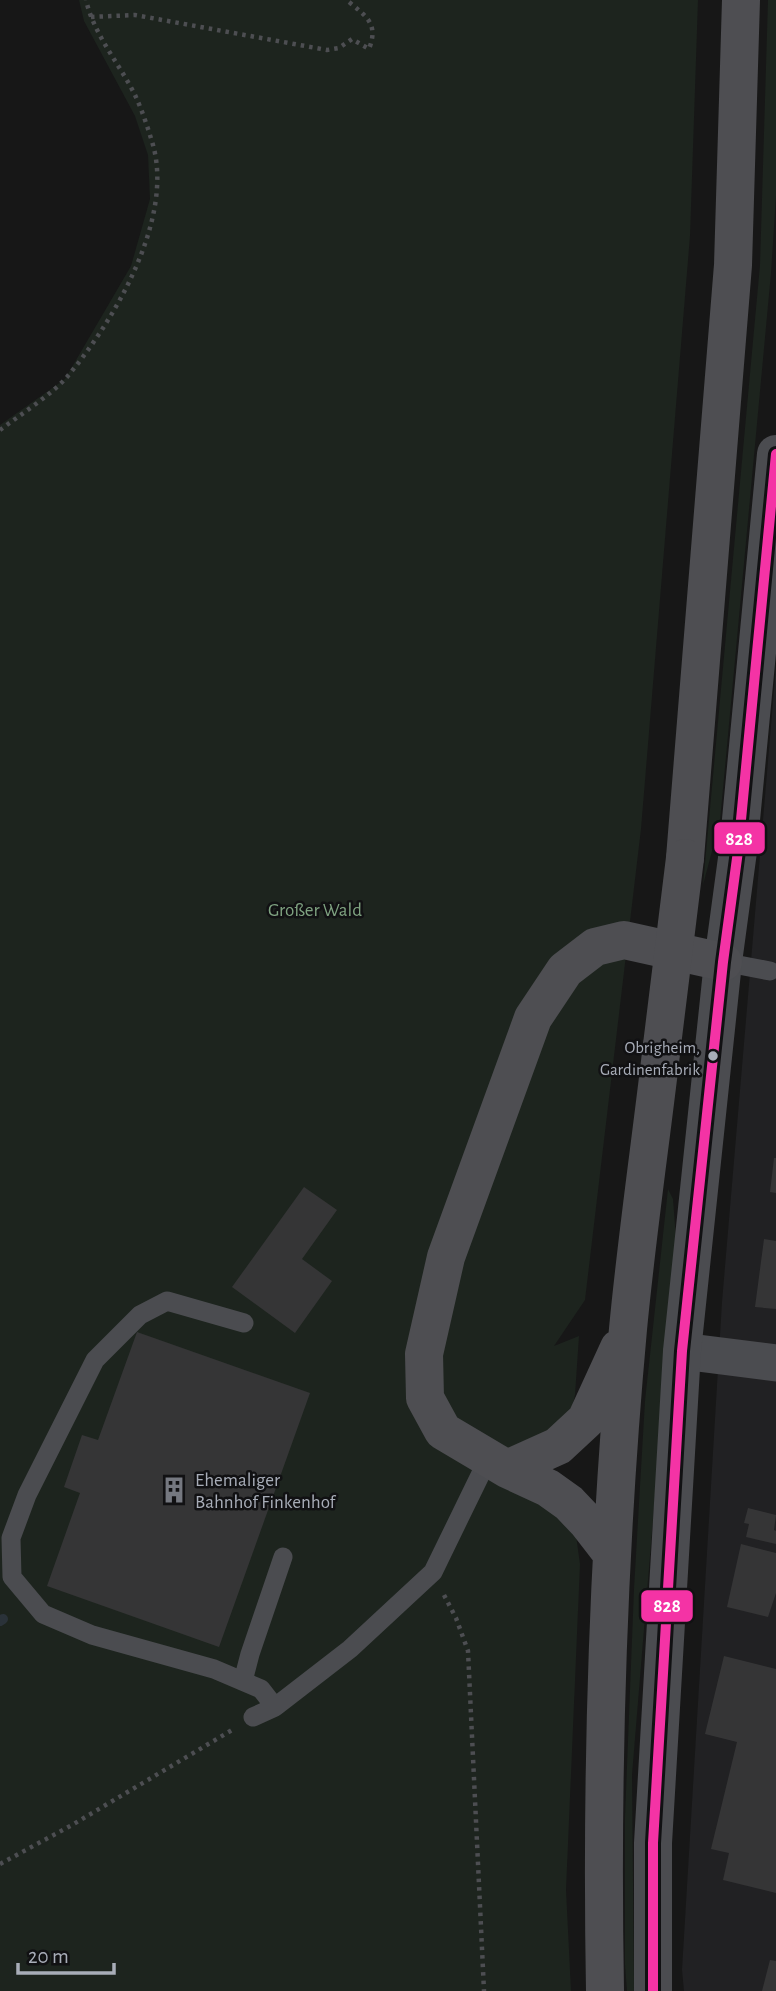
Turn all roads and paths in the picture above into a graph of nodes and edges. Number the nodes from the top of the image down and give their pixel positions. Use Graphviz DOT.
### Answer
graph roads {
  1 [pos="86,0"];
  2 [pos="350,0"];
  3 [pos="741,0"];
  4 [pos="90,17"];
  5 [pos="0,430"];
  6 [pos="776,454"];
  7 [pos="723,962"];
  8 [pos="770,971"];
  9 [pos="244,1323"];
  10 [pos="628,1328"];
  11 [pos="682,1351"];
  12 [pos="776,1363"];
  13 [pos="498,1463"];
  14 [pos="612,1554"];
  15 [pos="283,1557"];
  16 [pos="432,1572"];
  17 [pos="243,1681"];
  18 [pos="275,1707"];
  19 [pos="253,1717"];
  20 [pos="0,1864"];
  21 [pos="484,1991"];
  22 [pos="605,1991"];
  23 [pos="653,1991"];
  1 -- 4 [label="path"];
  2 -- 4 [label="path"];
  3 -- 10 [label="highway, bridge"];
  4 -- 5 [label="path"];
  6 -- 7 [label="street"];
  7 -- 8 [label="lane"];
  7 -- 11 [label="street"];
  7 -- 13 [label="highway"];
  9 -- 17 [label="lane"];
  10 -- 13 [label="highway"];
  10 -- 14 [label="highway"];
  11 -- 12 [label="street"];
  11 -- 23 [label="street"];
  13 -- 14 [label="highway"];
  13 -- 16 [label="lane"];
  14 -- 22 [label="highway"];
  15 -- 17 [label="lane"];
  16 -- 18 [label="lane"];
  16 -- 21 [label="path"];
  17 -- 18 [label="lane"];
  18 -- 19 [label="lane"];
  19 -- 20 [label="path"];
}
